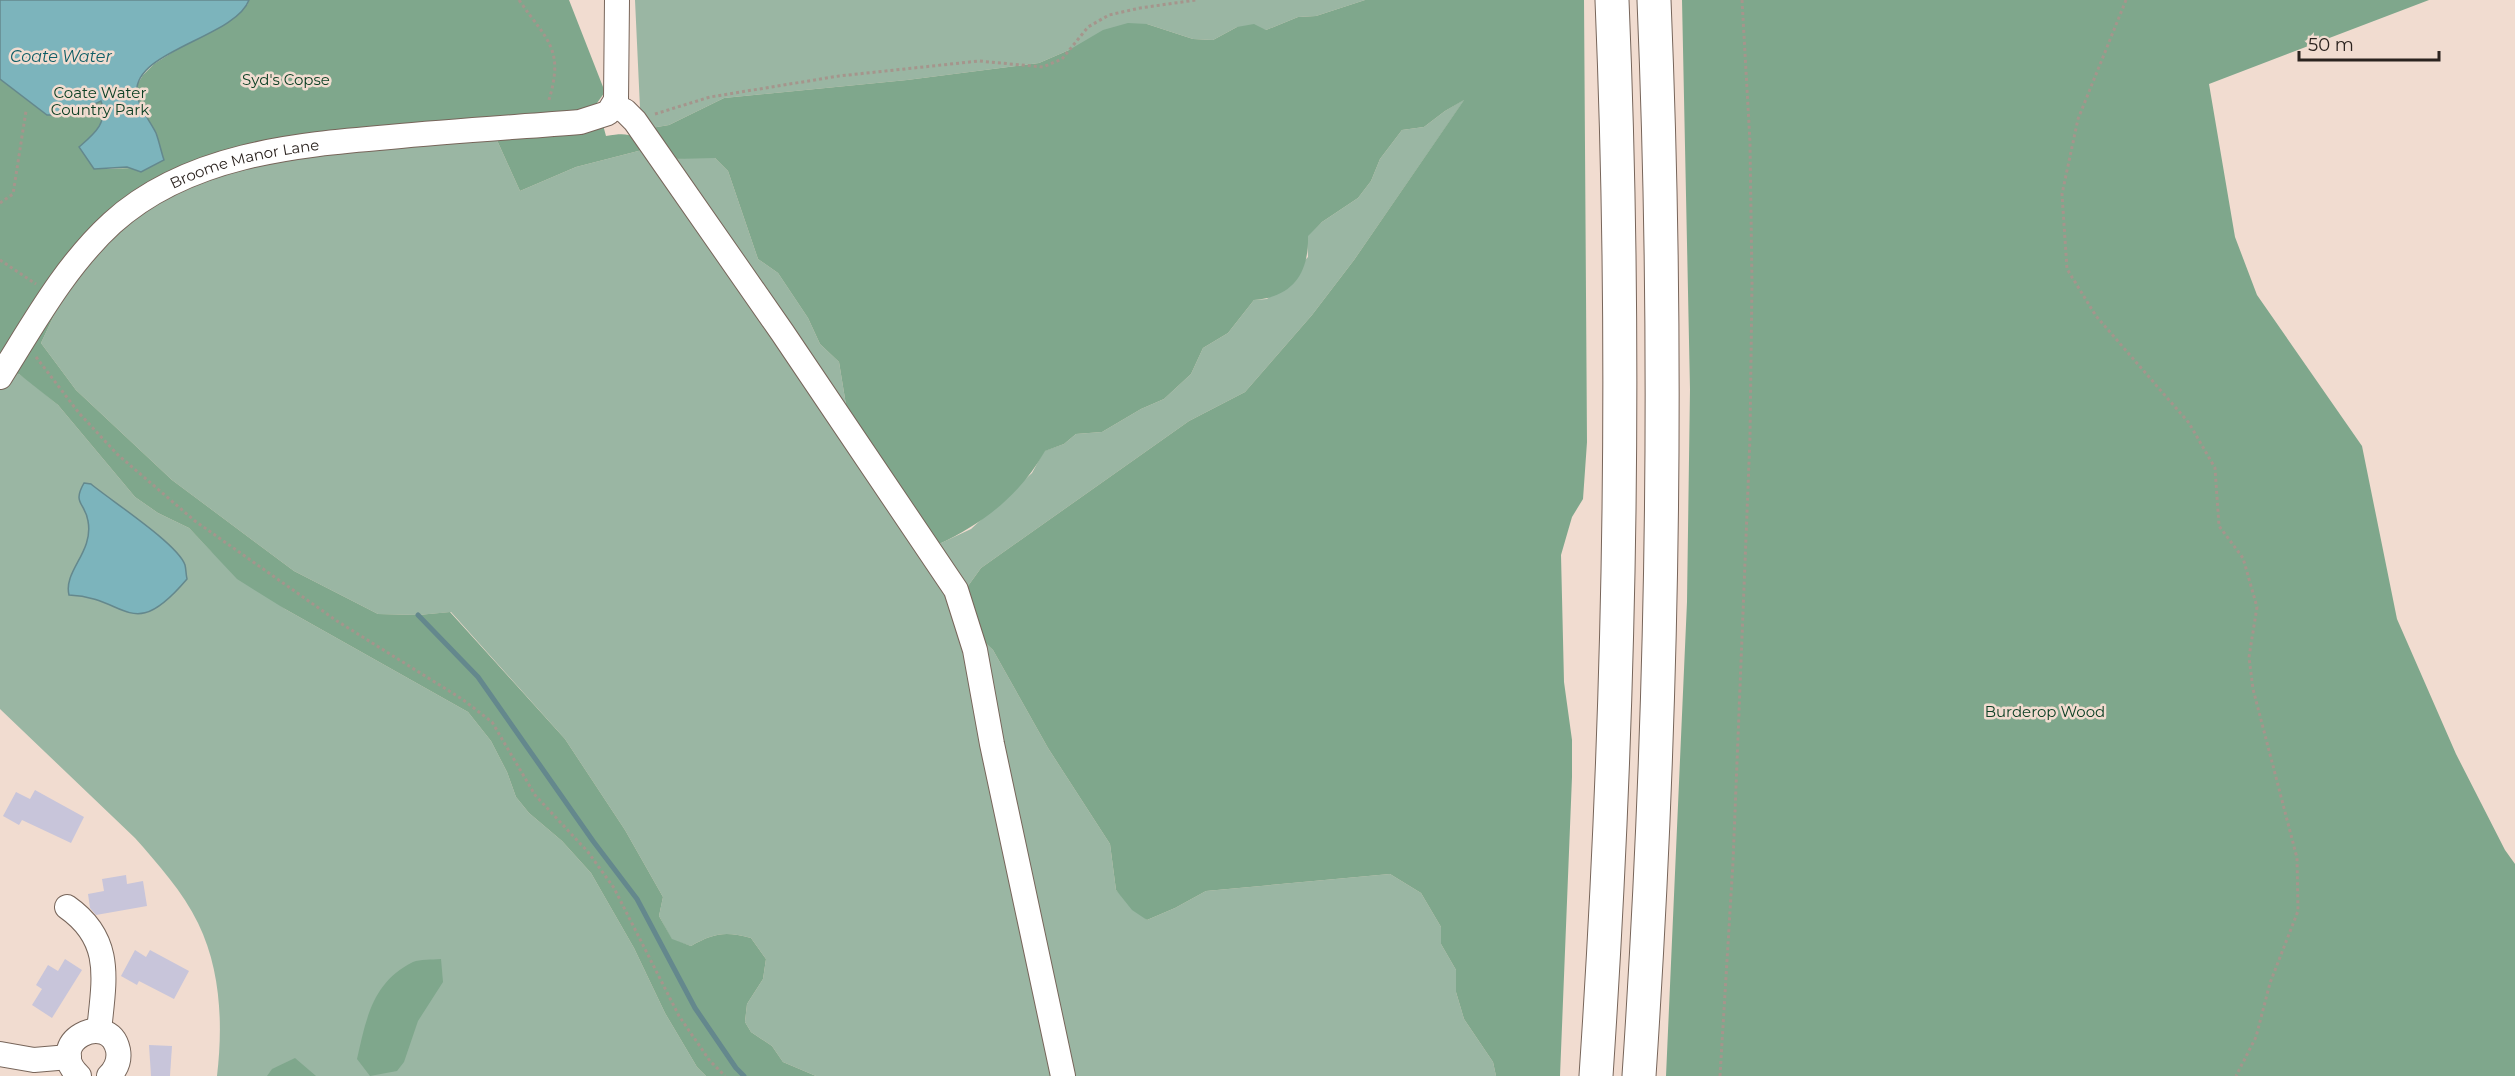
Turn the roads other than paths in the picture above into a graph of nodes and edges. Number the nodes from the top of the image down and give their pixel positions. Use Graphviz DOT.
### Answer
graph roads {
  1 [pos="617,0"];
  2 [pos="1612,0"];
  3 [pos="1654,0"];
  4 [pos="614,106"];
  5 [pos="0,377"];
  6 [pos="67,907"];
  7 [pos="99,1031"];
  8 [pos="0,1054"];
  9 [pos="74,1067"];
  10 [pos="109,1076"];
  11 [pos="1063,1076"];
  12 [pos="1596,1076"];
  13 [pos="1639,1076"];
  1 -- 4 [label="street"];
  2 -- 12 [label="highway"];
  3 -- 13 [label="highway"];
  4 -- 5 [label="street, Broome Manor Lane"];
  4 -- 11 [label="street"];
  6 -- 7 [label="street"];
  7 -- 9 [label="street"];
  7 -- 10 [label="street"];
  8 -- 9 [label="street"];
}
